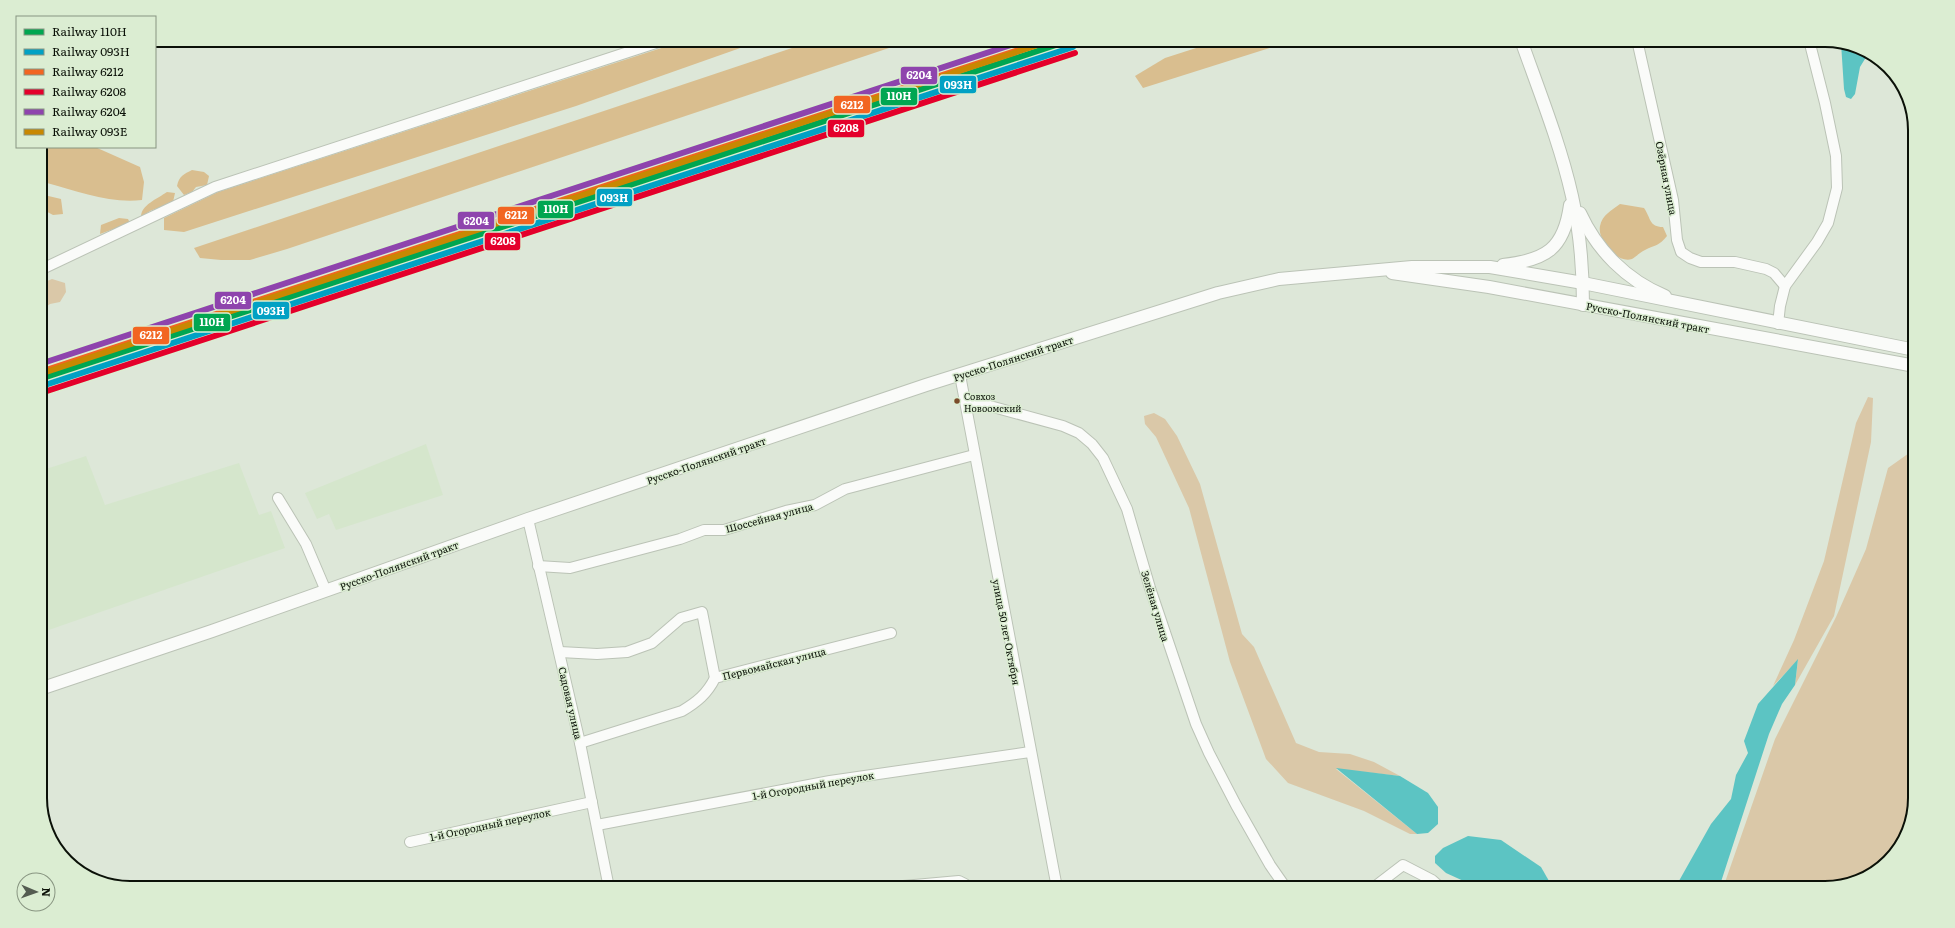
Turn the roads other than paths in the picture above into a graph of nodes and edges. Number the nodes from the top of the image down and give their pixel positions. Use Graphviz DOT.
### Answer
graph roads {
  1 [pos="644,47"];
  2 [pos="1523,47"];
  3 [pos="1639,47"];
  4 [pos="1811,47"];
  5 [pos="1572,196"];
  6 [pos="47,267"];
  7 [pos="1490,267"];
  8 [pos="1381,270"];
  9 [pos="1583,283"];
  10 [pos="1785,286"];
  11 [pos="1583,305"];
  12 [pos="1695,307"];
  13 [pos="1778,324"];
  14 [pos="1908,349"];
  15 [pos="1908,365"];
  16 [pos="960,375"];
  17 [pos="964,399"];
  18 [pos="974,455"];
  19 [pos="278,498"];
  20 [pos="528,519"];
  21 [pos="538,566"];
  22 [pos="326,591"];
  23 [pos="891,633"];
  24 [pos="560,652"];
  25 [pos="715,678"];
  26 [pos="47,687"];
  27 [pos="580,742"];
  28 [pos="1030,752"];
  29 [pos="592,802"];
  30 [pos="597,825"];
  31 [pos="410,842"];
  32 [pos="608,881"];
  33 [pos="1056,881"];
  34 [pos="1281,881"];
  35 [pos="1382,881"];
  36 [pos="1433,881"];
  1 -- 6 [label="street"];
  2 -- 5 [label="main road"];
  3 -- 10 [label="street, Озёрная улица"];
  4 -- 10 [label="street"];
  5 -- 7 [label="main road"];
  5 -- 9 [label="main road"];
  5 -- 12 [label="main road"];
  7 -- 8 [label="main road, Русско-Полянский тракт"];
  7 -- 9 [label="main road, Русско-Полянский тракт"];
  8 -- 11 [label="main road, Русско-Полянский тракт"];
  8 -- 16 [label="main road, Русско-Полянский тракт"];
  9 -- 11 [label="main road"];
  9 -- 12 [label="main road, Русско-Полянский тракт"];
  10 -- 13 [label="street"];
  11 -- 15 [label="main road, Русско-Полянский тракт"];
  12 -- 13 [label="main road, Русско-Полянский тракт"];
  13 -- 14 [label="main road, Русско-Полянский тракт"];
  16 -- 17 [label="street, улица 50 лет Октября"];
  16 -- 20 [label="main road, Русско-Полянский тракт"];
  17 -- 18 [label="street, улица 50 лет Октября"];
  17 -- 34 [label="street, Зелёная улица"];
  18 -- 21 [label="street, Шоссейная улица"];
  18 -- 28 [label="street, улица 50 лет Октября"];
  19 -- 22 [label="street"];
  20 -- 21 [label="street, Садовая улица"];
  20 -- 22 [label="main road, Русско-Полянский тракт"];
  21 -- 24 [label="street, Садовая улица"];
  22 -- 26 [label="main road, Русско-Полянский тракт"];
  23 -- 25 [label="street, Первомайская улица"];
  24 -- 25 [label="street"];
  24 -- 27 [label="street, Садовая улица"];
  25 -- 27 [label="street, Первомайская улица"];
  27 -- 29 [label="street, Садовая улица"];
  28 -- 30 [label="street, 1-й Огородный переулок"];
  28 -- 33 [label="street, улица 50 лет Октября"];
  29 -- 30 [label="street, Садовая улица"];
  29 -- 31 [label="street, 1-й Огородный переулок"];
  30 -- 32 [label="street, Садовая улица"];
  35 -- 36 [label="street"];
}
